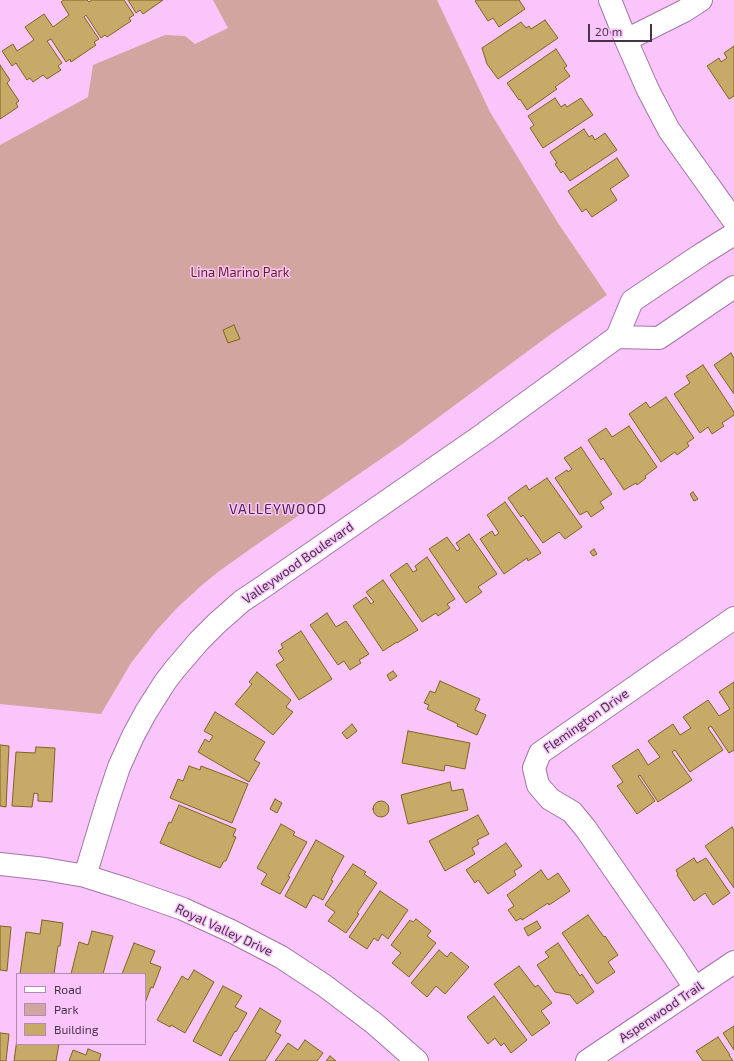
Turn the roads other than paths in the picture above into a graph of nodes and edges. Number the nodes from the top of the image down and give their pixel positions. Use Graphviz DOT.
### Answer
graph roads {
  1 [pos="610,0"];
  2 [pos="701,0"];
  3 [pos="626,40"];
  4 [pos="734,220"];
  5 [pos="734,234"];
  6 [pos="734,286"];
  7 [pos="617,337"];
  8 [pos="734,618"];
  9 [pos="0,864"];
  10 [pos="85,876"];
  11 [pos="734,962"];
  12 [pos="695,988"];
  13 [pos="417,1061"];
  14 [pos="588,1061"];
  1 -- 3 [label="street"];
  2 -- 3 [label="street"];
  3 -- 4 [label="street"];
  5 -- 7 [label="street"];
  6 -- 7 [label="street"];
  7 -- 10 [label="street, Valleywood Boulevard"];
  8 -- 12 [label="street, Flemington Drive"];
  9 -- 10 [label="street, Royal Valley Drive"];
  10 -- 13 [label="street, Royal Valley Drive"];
  11 -- 12 [label="street, Aspenwood Trail"];
  12 -- 14 [label="street, Aspenwood Trail"];
}
